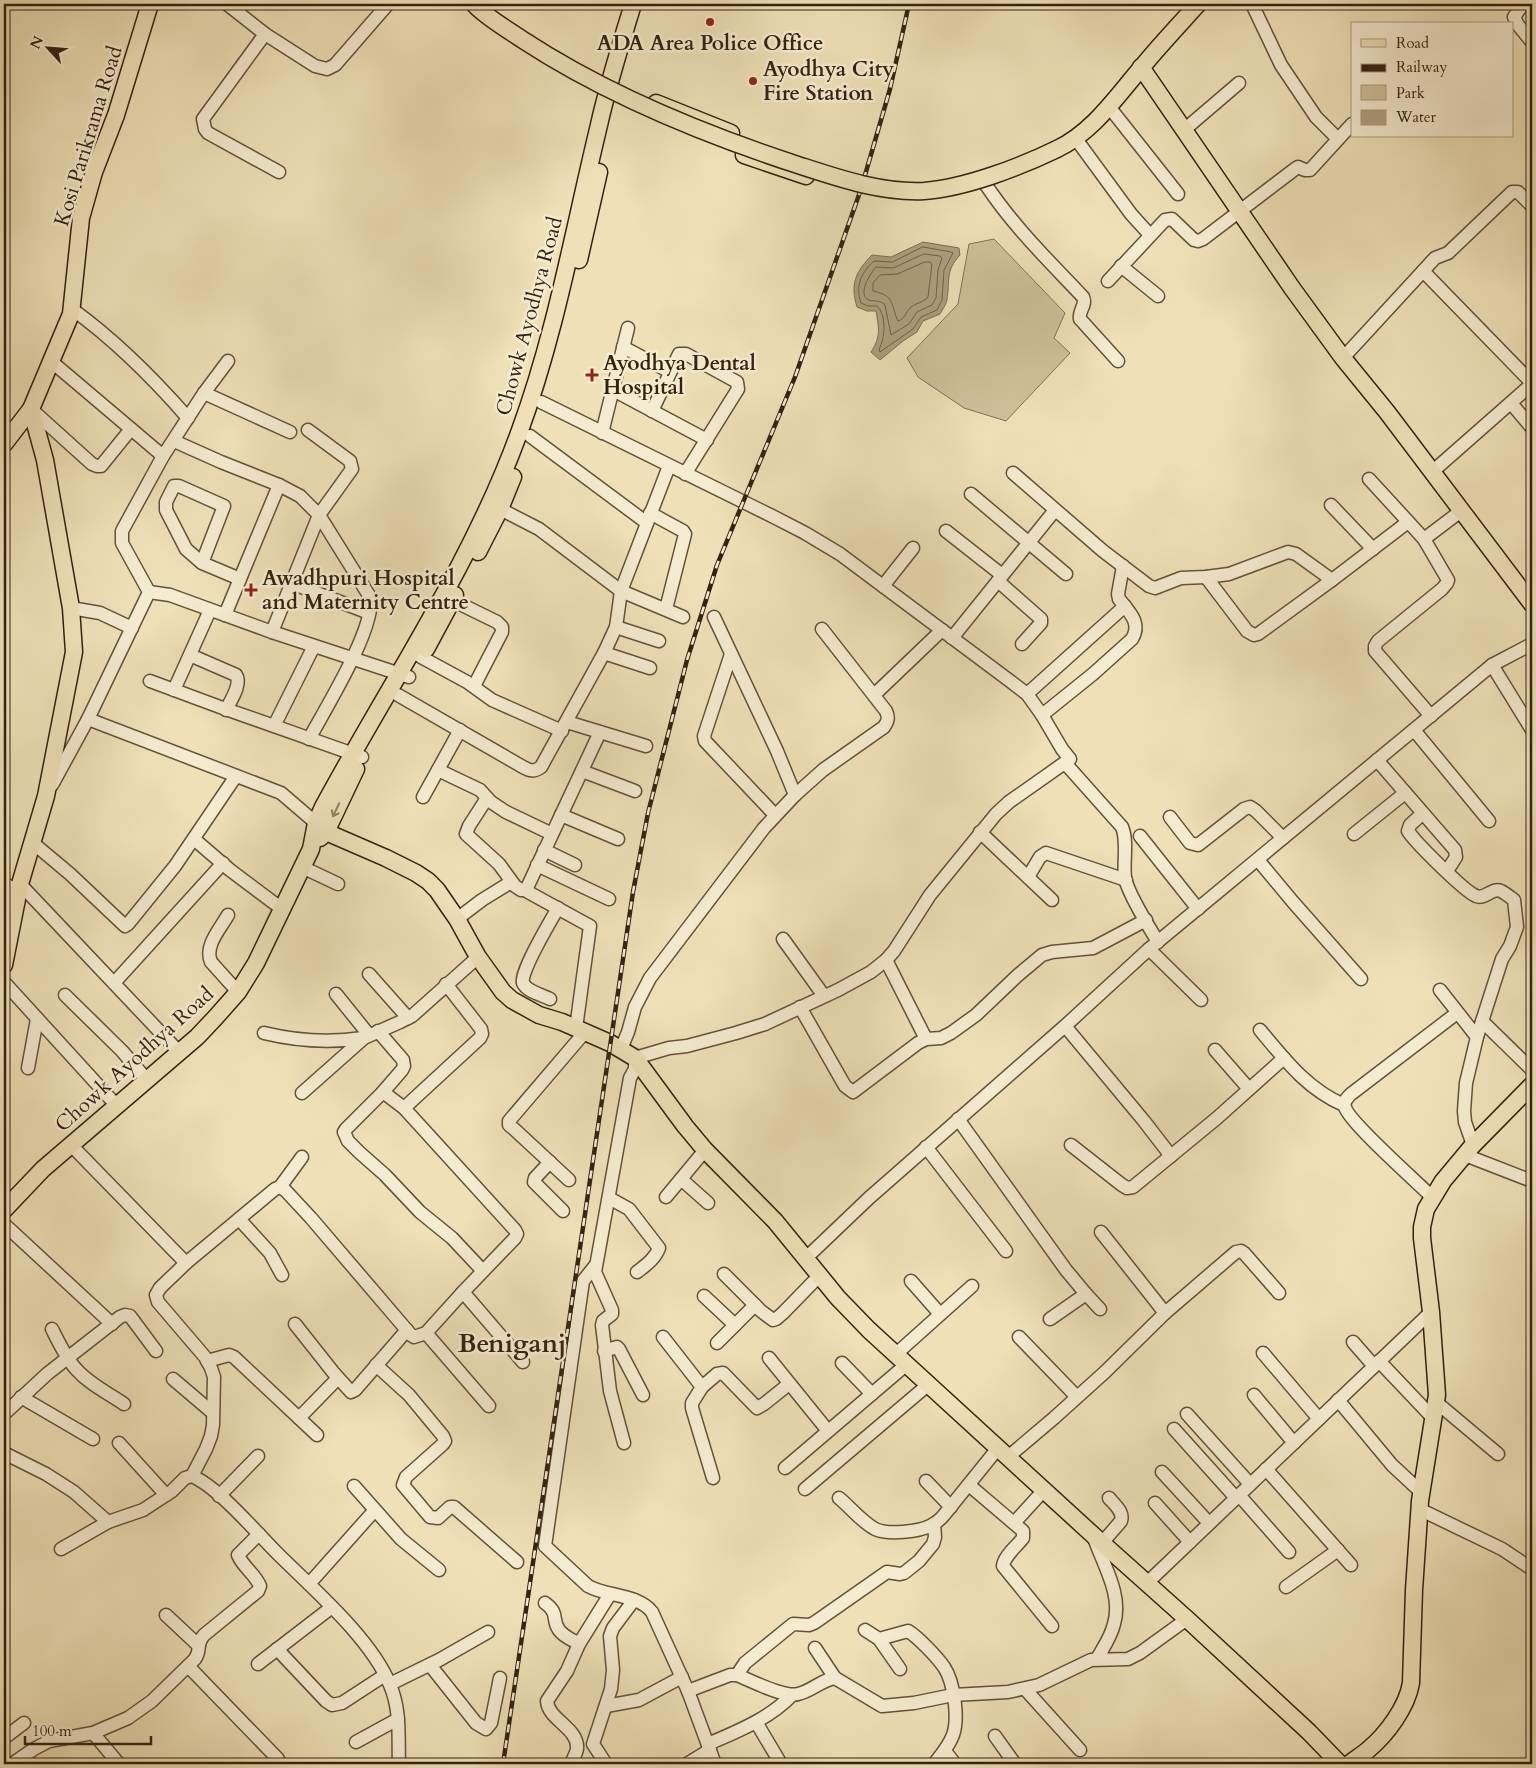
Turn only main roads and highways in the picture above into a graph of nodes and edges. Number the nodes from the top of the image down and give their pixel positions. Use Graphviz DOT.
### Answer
graph roads {
  1 [pos="150,4"];
  2 [pos="467,4"];
  3 [pos="633,4"];
  4 [pos="637,4"];
  5 [pos="1198,4"];
  6 [pos="482,7"];
  7 [pos="627,31"];
  8 [pos="1143,65"];
  9 [pos="612,90"];
  10 [pos="1066,145"];
  11 [pos="598,152"];
  12 [pos="31,409"];
  13 [pos="4,444"];
  14 [pos="1435,470"];
  15 [pos="1532,591"];
  16 [pos="1532,604"];
  17 [pos="404,676"];
  18 [pos="357,755"];
  19 [pos="321,827"];
  20 [pos="14,887"];
  21 [pos="4,965"];
  22 [pos="1532,1085"];
  23 [pos="4,1210"];
  24 [pos="1340,1764"];
  25 [pos="1349,1764"];
  1 -- 12 [label="main road, Kosi Parikrama Road"];
  2 -- 6 [label="main road"];
  3 -- 7 [label="main road"];
  4 -- 7 [label="main road"];
  5 -- 8 [label="main road"];
  6 -- 9 [label="main road"];
  6 -- 10 [label="main road, bridge"];
  7 -- 9 [label="main road"];
  8 -- 10 [label="main road"];
  8 -- 14 [label="main road"];
  9 -- 9 [label="main road"];
  9 -- 11 [label="main road"];
  10 -- 10 [label="main road"];
  11 -- 17 [label="main road, Chowk Ayodhya Road"];
  11 -- 17 [label="main road, Chowk Ayodhya Road"];
  12 -- 13 [label="main road, Kosi Parikrama Road"];
  12 -- 20 [label="main road"];
  14 -- 15 [label="main road"];
  14 -- 16 [label="main road"];
  17 -- 18 [label="main road"];
  17 -- 18 [label="main road"];
  18 -- 19 [label="main road, Chowk Ayodhya Road"];
  19 -- 23 [label="main road, Chowk Ayodhya Road"];
  19 -- 24 [label="main road"];
  20 -- 21 [label="main road"];
  22 -- 25 [label="main road"];
}
